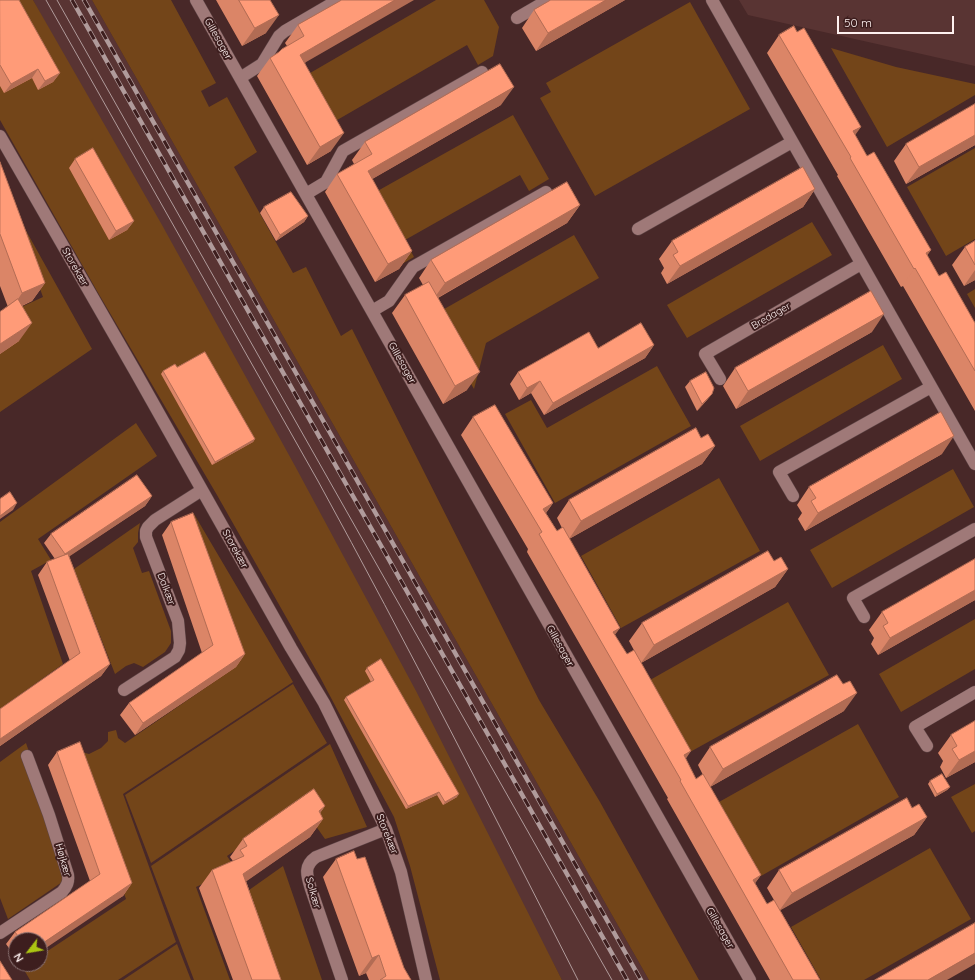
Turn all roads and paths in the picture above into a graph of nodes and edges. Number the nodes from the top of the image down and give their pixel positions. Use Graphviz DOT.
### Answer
graph roads {
  1 [pos="196,0"];
  2 [pos="338,0"];
  3 [pos="548,0"];
  4 [pos="712,0"];
  5 [pos="517,18"];
  6 [pos="482,72"];
  7 [pos="240,78"];
  8 [pos="0,136"];
  9 [pos="792,142"];
  10 [pos="546,192"];
  11 [pos="306,194"];
  12 [pos="638,229"];
  13 [pos="861,264"];
  14 [pos="372,311"];
  15 [pos="720,379"];
  16 [pos="931,387"];
  17 [pos="975,464"];
  18 [pos="202,490"];
  19 [pos="793,496"];
  20 [pos="975,529"];
  21 [pos="864,617"];
  22 [pos="124,690"];
  23 [pos="975,692"];
  24 [pos="927,746"];
  25 [pos="27,756"];
  26 [pos="386,829"];
  27 [pos="0,933"];
  28 [pos="342,980"];
  29 [pos="426,980"];
  30 [pos="750,980"];
  1 -- 7 [label="street, Gillesager"];
  2 -- 7 [label="street"];
  3 -- 5 [label="street"];
  4 -- 9 [label="street"];
  6 -- 11 [label="street"];
  7 -- 11 [label="street, Gillesager"];
  8 -- 18 [label="street, Storekær"];
  9 -- 12 [label="street"];
  9 -- 13 [label="street"];
  10 -- 14 [label="street"];
  11 -- 14 [label="street, Gillesager"];
  13 -- 15 [label="street, Bredager"];
  13 -- 16 [label="street"];
  14 -- 30 [label="street, Gillesager"];
  16 -- 17 [label="street"];
  16 -- 19 [label="street"];
  18 -- 22 [label="street, Dalkær"];
  18 -- 26 [label="street, Storekær"];
  20 -- 21 [label="street"];
  23 -- 24 [label="street"];
  25 -- 27 [label="street, Højkær"];
  26 -- 28 [label="street, Solkær"];
  26 -- 29 [label="street, Storekær"];
}
